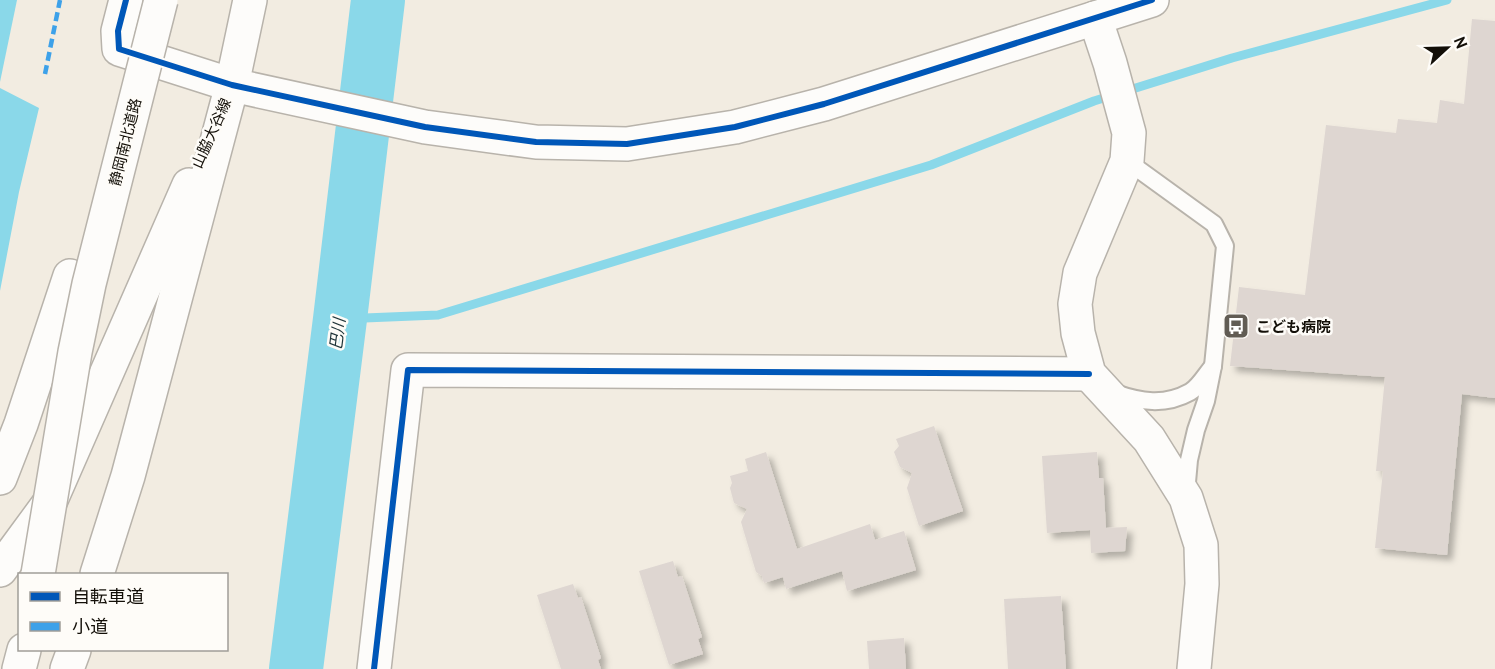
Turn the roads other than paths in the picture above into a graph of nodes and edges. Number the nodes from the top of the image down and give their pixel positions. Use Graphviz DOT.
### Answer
graph roads {
  1 [pos="126,0"];
  2 [pos="145,0"];
  3 [pos="161,0"];
  4 [pos="250,0"];
  5 [pos="1152,0"];
  6 [pos="1095,18"];
  7 [pos="232,85"];
  8 [pos="1128,147"];
  9 [pos="79,280"];
  10 [pos="1213,366"];
  11 [pos="1098,382"];
  12 [pos="0,478"];
  13 [pos="1186,498"];
  14 [pos="0,570"];
  15 [pos="38,573"];
  16 [pos="97,573"];
  17 [pos="24,651"];
  18 [pos="74,651"];
  19 [pos="19,669"];
  20 [pos="67,669"];
  21 [pos="374,669"];
  22 [pos="1194,669"];
  1 -- 7 [label="main road"];
  2 -- 9 [label="main road, 静岡南北道路"];
  3 -- 9 [label="main road, 静岡南北道路, bridge"];
  4 -- 7 [label="main road"];
  5 -- 6 [label="main road"];
  6 -- 7 [label="main road"];
  6 -- 8 [label="main road"];
  7 -- 14 [label="main road, 山脇大谷線"];
  7 -- 16 [label="main road, 山脇大谷線"];
  8 -- 10 [label="lane"];
  8 -- 11 [label="main road"];
  9 -- 12 [label="main road"];
  9 -- 15 [label="main road, bridge"];
  10 -- 11 [label="lane"];
  10 -- 13 [label="lane"];
  11 -- 13 [label="main road"];
  11 -- 21 [label="main road"];
  13 -- 22 [label="main road"];
  17 -- 19 [label="main road"];
  18 -- 20 [label="main road"];
}
